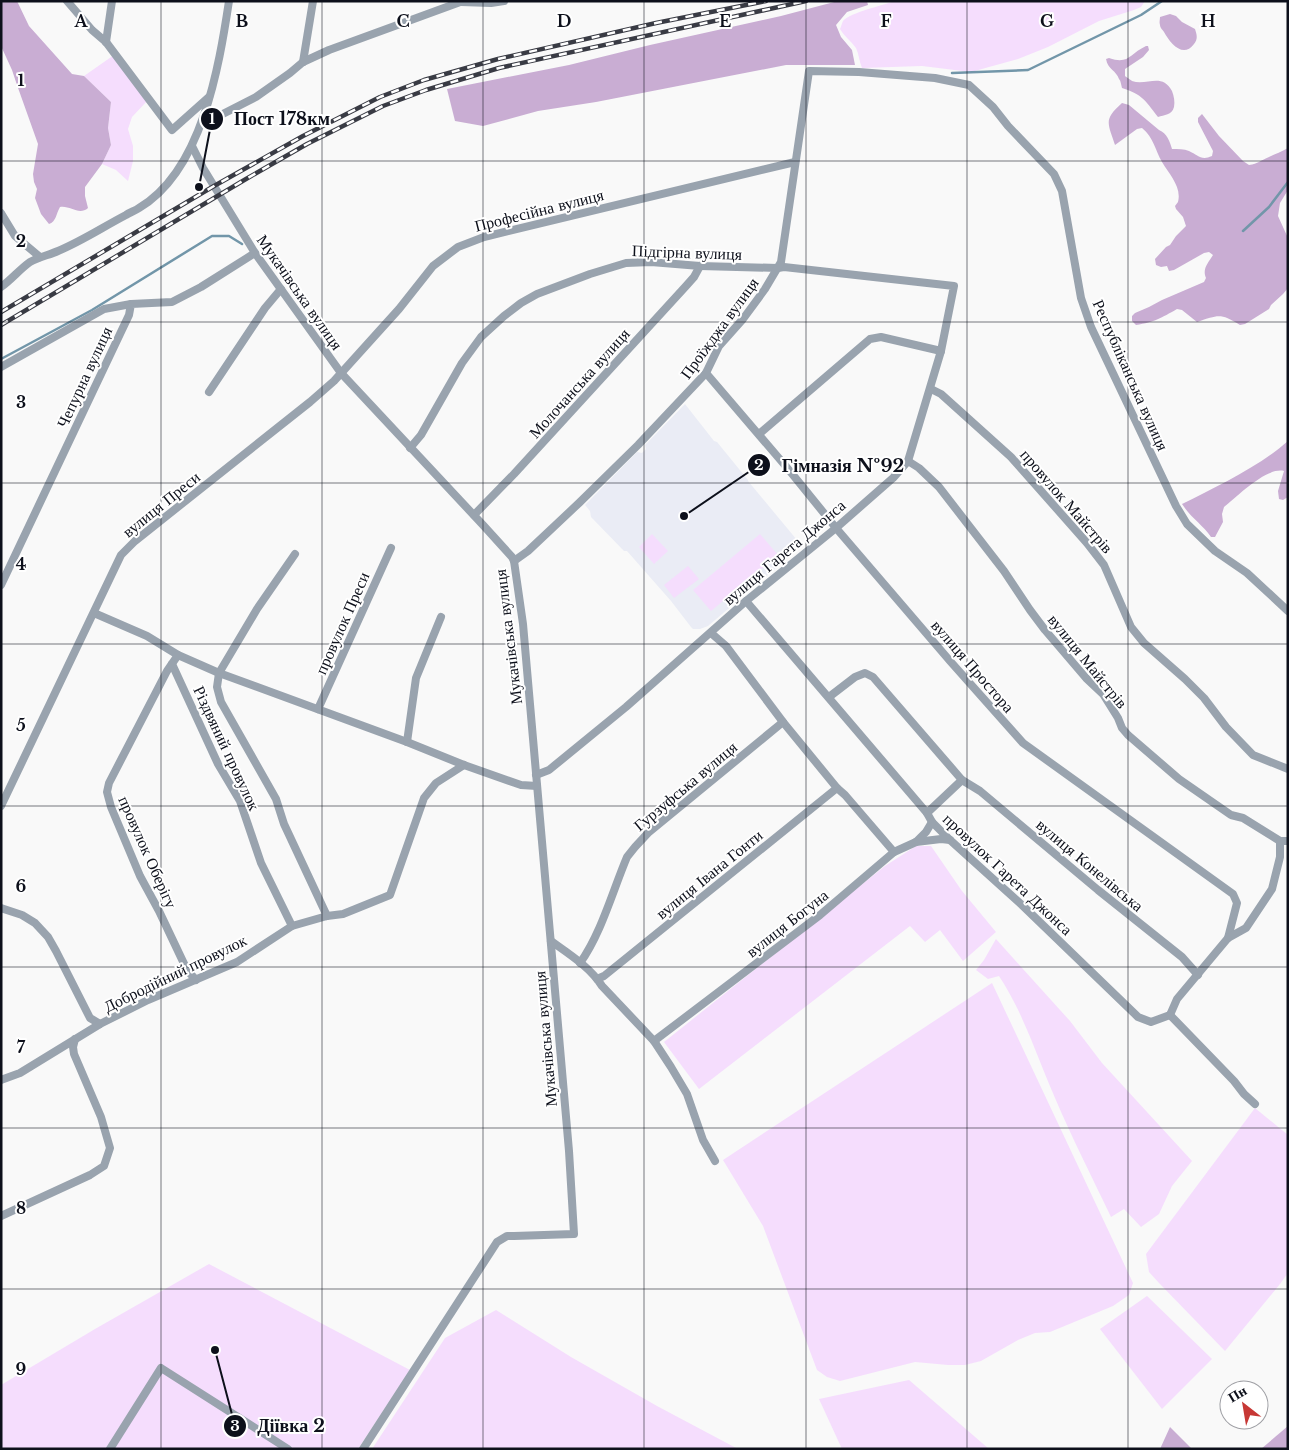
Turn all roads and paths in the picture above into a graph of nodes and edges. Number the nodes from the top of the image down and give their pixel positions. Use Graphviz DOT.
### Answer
graph roads {
  1 [pos="67,1"];
  2 [pos="112,1"];
  3 [pos="229,1"];
  4 [pos="313,1"];
  5 [pos="504,1"];
  6 [pos="462,2"];
  7 [pos="106,42"];
  8 [pos="303,62"];
  9 [pos="809,71"];
  10 [pos="211,95"];
  11 [pos="202,122"];
  12 [pos="192,146"];
  13 [pos="795,162"];
  14 [pos="1,213"];
  15 [pos="255,253"];
  16 [pos="40,257"];
  17 [pos="700,266"];
  18 [pos="778,268"];
  19 [pos="954,286"];
  20 [pos="1,287"];
  21 [pos="281,289"];
  22 [pos="131,304"];
  23 [pos="942,351"];
  24 [pos="1,366"];
  25 [pos="341,373"];
  26 [pos="706,373"];
  27 [pos="931,389"];
  28 [pos="209,392"];
  29 [pos="759,434"];
  30 [pos="410,448"];
  31 [pos="908,461"];
  32 [pos="474,515"];
  33 [pos="836,528"];
  34 [pos="391,548"];
  35 [pos="295,554"];
  36 [pos="514,561"];
  37 [pos="1,585"];
  38 [pos="746,601"];
  39 [pos="1288,611"];
  40 [pos="94,612"];
  41 [pos="440,617"];
  42 [pos="711,633"];
  43 [pos="178,654"];
  44 [pos="172,664"];
  45 [pos="219,673"];
  46 [pos="829,697"];
  47 [pos="318,709"];
  48 [pos="783,722"];
  49 [pos="407,742"];
  50 [pos="464,766"];
  51 [pos="1288,769"];
  52 [pos="536,776"];
  53 [pos="962,780"];
  54 [pos="537,786"];
  55 [pos="837,788"];
  56 [pos="1,806"];
  57 [pos="927,812"];
  58 [pos="932,822"];
  59 [pos="950,840"];
  60 [pos="1284,841"];
  61 [pos="916,842"];
  62 [pos="894,852"];
  63 [pos="1,908"];
  64 [pos="327,916"];
  65 [pos="292,926"];
  66 [pos="1228,938"];
  67 [pos="551,941"];
  68 [pos="580,963"];
  69 [pos="1198,975"];
  70 [pos="597,978"];
  71 [pos="196,980"];
  72 [pos="1170,1015"];
  73 [pos="100,1024"];
  74 [pos="75,1039"];
  75 [pos="654,1041"];
  76 [pos="1,1080"];
  77 [pos="1255,1104"];
  78 [pos="716,1161"];
  79 [pos="1,1216"];
  80 [pos="110,1449"];
  81 [pos="288,1449"];
  82 [pos="363,1449"];
  1 -- 7 [label="street"];
  2 -- 7 [label="street"];
  3 -- 10 [label="street"];
  4 -- 8 [label="street"];
  5 -- 6 [label="street"];
  6 -- 8 [label="street"];
  7 -- 10 [label="street"];
  8 -- 11 [label="street"];
  9 -- 13 [label="street, Проїжджа вулиця"];
  9 -- 39 [label="street, Республіканська вулиця"];
  10 -- 11 [label="street"];
  11 -- 12 [label="street"];
  12 -- 15 [label="street, Мукачівська вулиця"];
  12 -- 16 [label="street"];
  13 -- 18 [label="street, Проїжджа вулиця"];
  13 -- 25 [label="street, Професійна вулиця"];
  14 -- 16 [label="street"];
  15 -- 21 [label="street, Мукачівська вулиця"];
  15 -- 22 [label="street"];
  16 -- 20 [label="street"];
  17 -- 18 [label="street, Підгірна вулиця"];
  17 -- 30 [label="street, Підгірна вулиця"];
  17 -- 32 [label="street, Молочанська вулиця"];
  18 -- 19 [label="street, Підгірна вулиця"];
  18 -- 26 [label="street, Проїжджа вулиця"];
  19 -- 23 [label="street, вулиця Гарета Джонса"];
  21 -- 25 [label="street, Мукачівська вулиця"];
  21 -- 28 [label="street"];
  22 -- 24 [label="street"];
  22 -- 37 [label="street, Чепурна вулиця"];
  23 -- 27 [label="street, вулиця Гарета Джонса"];
  23 -- 29 [label="street"];
  25 -- 30 [label="street, Мукачівська вулиця"];
  25 -- 40 [label="street, вулиця Преси"];
  26 -- 29 [label="street, вулиця Простора"];
  26 -- 36 [label="street, Проїжджа вулиця"];
  27 -- 31 [label="street, вулиця Гарета Джонса"];
  27 -- 51 [label="street, провулок Майстрів"];
  29 -- 33 [label="street, вулиця Простора"];
  30 -- 32 [label="street, Мукачівська вулиця"];
  31 -- 33 [label="street, вулиця Гарета Джонса"];
  31 -- 60 [label="street, вулиця Майстрів"];
  32 -- 36 [label="street, Мукачівська вулиця"];
  33 -- 38 [label="street, вулиця Гарета Джонса"];
  33 -- 66 [label="street, вулиця Простора"];
  34 -- 47 [label="street, провулок Преси"];
  35 -- 45 [label="street"];
  36 -- 52 [label="street, Мукачівська вулиця"];
  38 -- 42 [label="street, вулиця Гарета Джонса"];
  38 -- 46 [label="street, провулок Гарета Джонса"];
  40 -- 43 [label="street"];
  40 -- 56 [label="street, вулиця Преси"];
  41 -- 49 [label="street"];
  42 -- 48 [label="street"];
  42 -- 52 [label="street, вулиця Гарета Джонса"];
  43 -- 44 [label="street, провулок Оберігу"];
  43 -- 45 [label="street"];
  44 -- 65 [label="street, Різдвяний провулок"];
  44 -- 71 [label="street, провулок Оберігу"];
  45 -- 47 [label="street"];
  45 -- 64 [label="street, Різдвяний провулок"];
  46 -- 53 [label="street, вулиця Конелівська"];
  46 -- 57 [label="street, провулок Гарета Джонса"];
  47 -- 49 [label="street"];
  48 -- 55 [label="street"];
  48 -- 68 [label="street, Гурзуфська вулиця"];
  49 -- 50 [label="street"];
  50 -- 54 [label="street"];
  50 -- 64 [label="street, Добродійний провулок"];
  52 -- 54 [label="street, Мукачівська вулиця"];
  53 -- 57 [label="street"];
  53 -- 69 [label="street, вулиця Конелівська"];
  54 -- 67 [label="street, Мукачівська вулиця"];
  55 -- 62 [label="street"];
  55 -- 70 [label="street, вулиця Івана Гонти"];
  57 -- 58 [label="street, провулок Гарета Джонса"];
  58 -- 59 [label="street, провулок Гарета Джонса"];
  58 -- 61 [label="street, вулиця Богуна"];
  59 -- 61 [label="street"];
  59 -- 72 [label="street, провулок Гарета Джонса"];
  60 -- 66 [label="street"];
  61 -- 62 [label="street, вулиця Богуна"];
  62 -- 75 [label="street, вулиця Богуна"];
  63 -- 73 [label="street"];
  64 -- 65 [label="street, Добродійний провулок"];
  65 -- 71 [label="street, Добродійний провулок"];
  66 -- 69 [label="street"];
  67 -- 68 [label="street"];
  67 -- 82 [label="street, Мукачівська вулиця"];
  68 -- 70 [label="street"];
  69 -- 72 [label="street"];
  70 -- 75 [label="street"];
  71 -- 73 [label="street, Добродійний провулок"];
  72 -- 77 [label="street"];
  73 -- 74 [label="street, Добродійний провулок"];
  74 -- 76 [label="street, Добродійний провулок"];
  74 -- 79 [label="street"];
  75 -- 78 [label="street"];
  80 -- 81 [label="street"];
}
